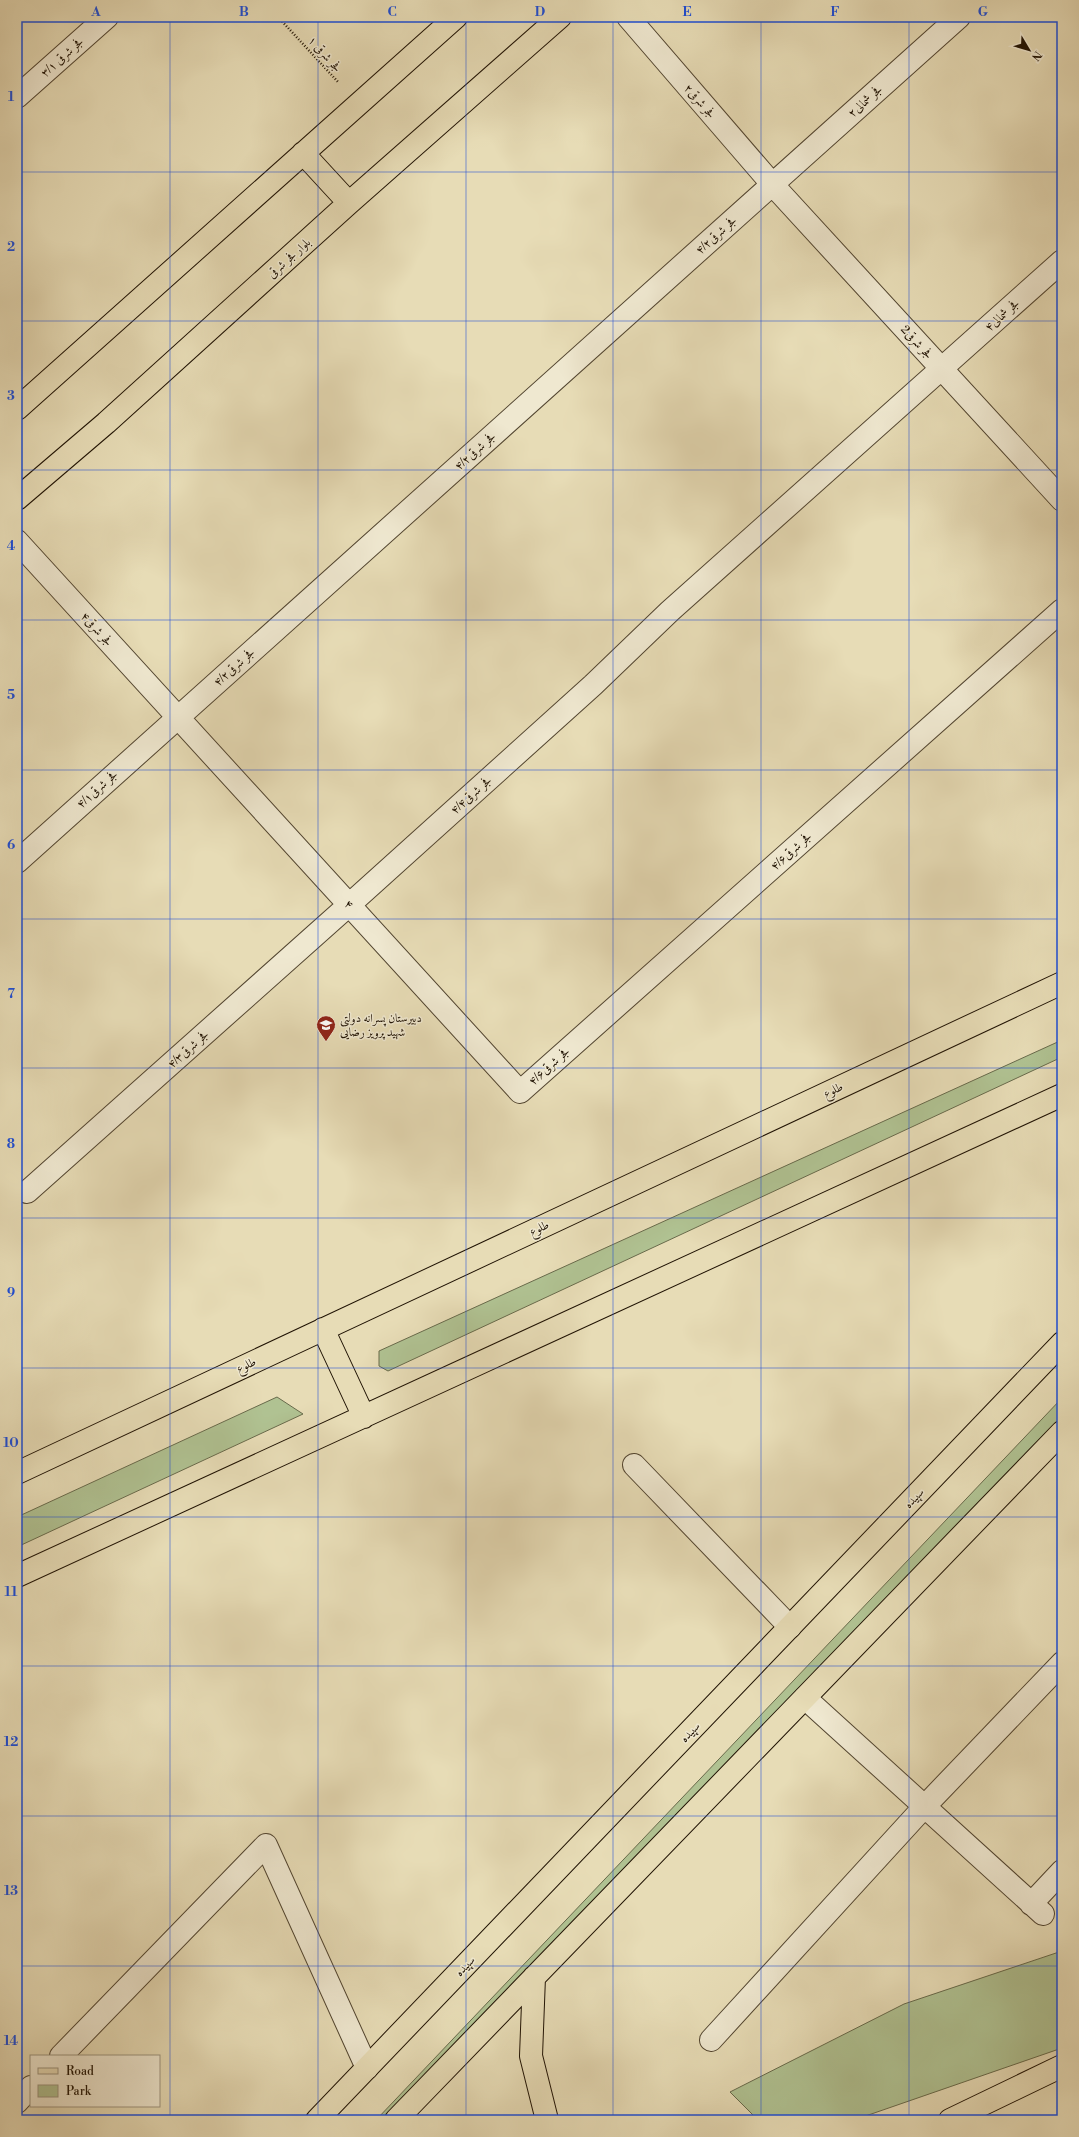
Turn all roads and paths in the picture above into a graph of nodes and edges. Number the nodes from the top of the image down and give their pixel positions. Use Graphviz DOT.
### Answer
graph roads {
  1 [pos="107,17"];
  2 [pos="278,17"];
  3 [pos="456,17"];
  4 [pos="560,17"];
  5 [pos="628,17"];
  6 [pos="959,17"];
  7 [pos="17,97"];
  8 [pos="358,104"];
  9 [pos="303,153"];
  10 [pos="772,184"];
  11 [pos="349,204"];
  12 [pos="1062,261"];
  13 [pos="942,369"];
  14 [pos="17,409"];
  15 [pos="17,499"];
  16 [pos="1062,500"];
  17 [pos="17,541"];
  18 [pos="1062,610"];
  19 [pos="593,685"];
  20 [pos="178,717"];
  21 [pos="17,862"];
  22 [pos="349,905"];
  23 [pos="1062,982"];
  24 [pos="520,1092"];
  25 [pos="1062,1095"];
  26 [pos="27,1192"];
  27 [pos="323,1329"];
  28 [pos="1062,1343"];
  29 [pos="364,1418"];
  30 [pos="1062,1432"];
  31 [pos="634,1465"];
  32 [pos="17,1473"];
  33 [pos="17,1576"];
  34 [pos="790,1627"];
  35 [pos="1062,1663"];
  36 [pos="805,1698"];
  37 [pos="924,1807"];
  38 [pos="1062,1871"];
  39 [pos="534,1977"];
  40 [pos="710,2040"];
  41 [pos="62,2055"];
  42 [pos="1062,2066"];
  43 [pos="367,2068"];
  44 [pos="30,2088"];
  45 [pos="17,2102"];
  46 [pos="317,2120"];
  47 [pos="396,2120"];
  48 [pos="547,2120"];
  49 [pos="950,2120"];
  1 -- 7 [label="street, ۳/۱ فجر شرقی"];
  2 -- 8 [label="path, ۱ فجر شرقی"];
  3 -- 8 [label="main road"];
  4 -- 11 [label="main road, بلوار فجر شرقی"];
  5 -- 10 [label="street, فجر شرقی۲"];
  6 -- 10 [label="street, فجر شمالی۲"];
  8 -- 9 [label="main road"];
  9 -- 11 [label="main road"];
  9 -- 14 [label="main road"];
  10 -- 13 [label="street, 2فجر شرقی"];
  10 -- 20 [label="street, فجر شرقی۴/۲"];
  11 -- 15 [label="main road, بلوار فجر شرقی"];
  12 -- 13 [label="street, فجر شمالی۴"];
  13 -- 16 [label="street, 2فجر شرقی"];
  13 -- 19 [label="street, فجر شمالی۴"];
  17 -- 20 [label="street, فجر شرقی۴"];
  18 -- 24 [label="street, فجر شرقی۴/۶"];
  19 -- 22 [label="street, فجر شرقی۴/۴"];
  20 -- 21 [label="street, فجر شرقی۴/۱"];
  20 -- 22 [label="street, ۴"];
  22 -- 24 [label="street, ۴"];
  22 -- 26 [label="street, فجر شرقی۴/۳"];
  23 -- 27 [label="main road, طلوع"];
  25 -- 29 [label="main road"];
  27 -- 29 [label="main road"];
  27 -- 32 [label="main road, طلوع"];
  28 -- 34 [label="main road, سپیده"];
  29 -- 33 [label="main road"];
  30 -- 36 [label="main road"];
  31 -- 34 [label="street"];
  34 -- 43 [label="main road, سپیده"];
  35 -- 37 [label="street"];
  36 -- 37 [label="street"];
  36 -- 39 [label="main road"];
  37 -- 38 [label="street"];
  37 -- 40 [label="street"];
  39 -- 47 [label="main road"];
  39 -- 48 [label="main road"];
  41 -- 43 [label="street"];
  42 -- 49 [label="main road"];
  43 -- 46 [label="main road, سپیده"];
  44 -- 45 [label="street"];
}
